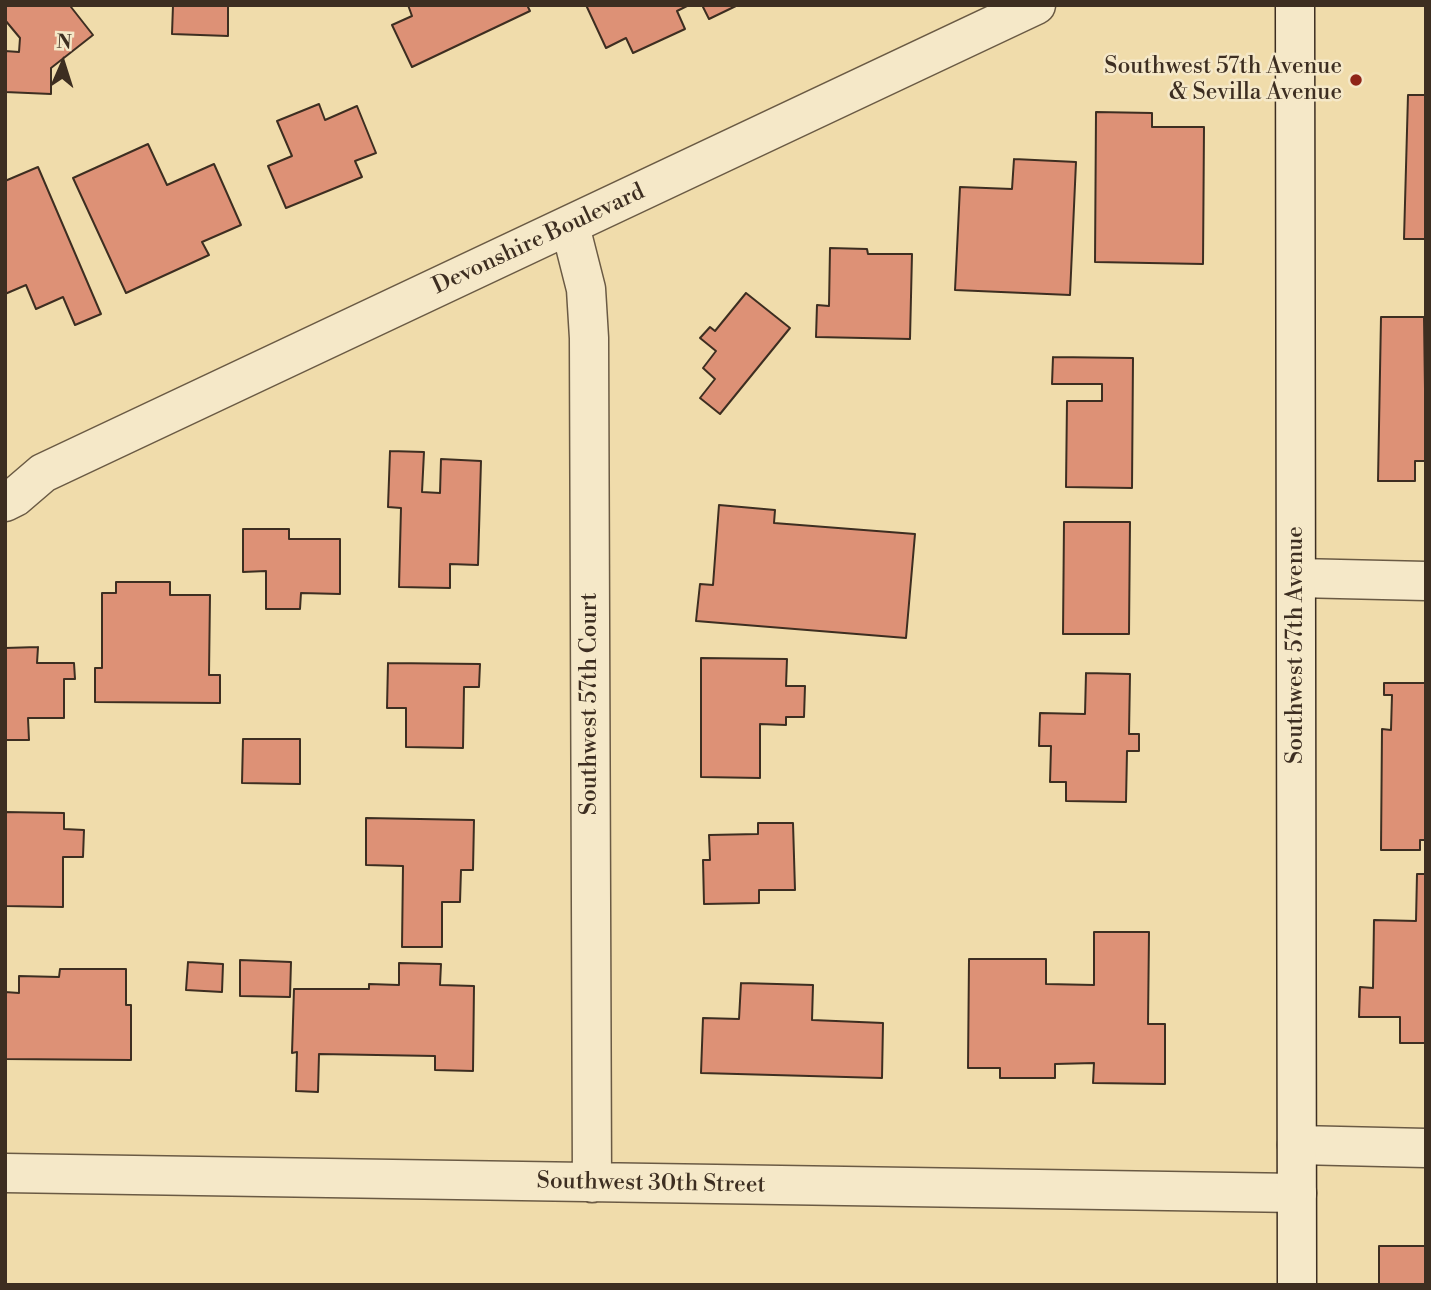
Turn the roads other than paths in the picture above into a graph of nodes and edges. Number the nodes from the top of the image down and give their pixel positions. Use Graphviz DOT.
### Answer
graph roads {
  1 [pos="1035,5"];
  2 [pos="1295,5"];
  3 [pos="570,226"];
  4 [pos="43,473"];
  5 [pos="5,474"];
  6 [pos="5,502"];
  7 [pos="1297,578"];
  8 [pos="1426,581"];
  9 [pos="1297,1145"];
  10 [pos="1426,1148"];
  11 [pos="5,1173"];
  12 [pos="592,1183"];
  13 [pos="1297,1194"];
  14 [pos="1297,1285"];
  1 -- 3 [label="street, Devonshire Boulevard"];
  2 -- 7 [label="street, Southwest 57th Avenue"];
  3 -- 4 [label="street, Devonshire Boulevard"];
  3 -- 12 [label="street, Southwest 57th Court"];
  4 -- 5 [label="street, Devonshire Boulevard"];
  4 -- 6 [label="street, Devonshire Boulevard"];
  7 -- 8 [label="street"];
  7 -- 9 [label="street, Southwest 57th Avenue"];
  9 -- 10 [label="street"];
  9 -- 13 [label="street, Southwest 57th Avenue"];
  11 -- 12 [label="street, Southwest 30th Street"];
  12 -- 13 [label="street, Southwest 30th Street"];
  13 -- 14 [label="street, Southwest 57th Avenue"];
}
